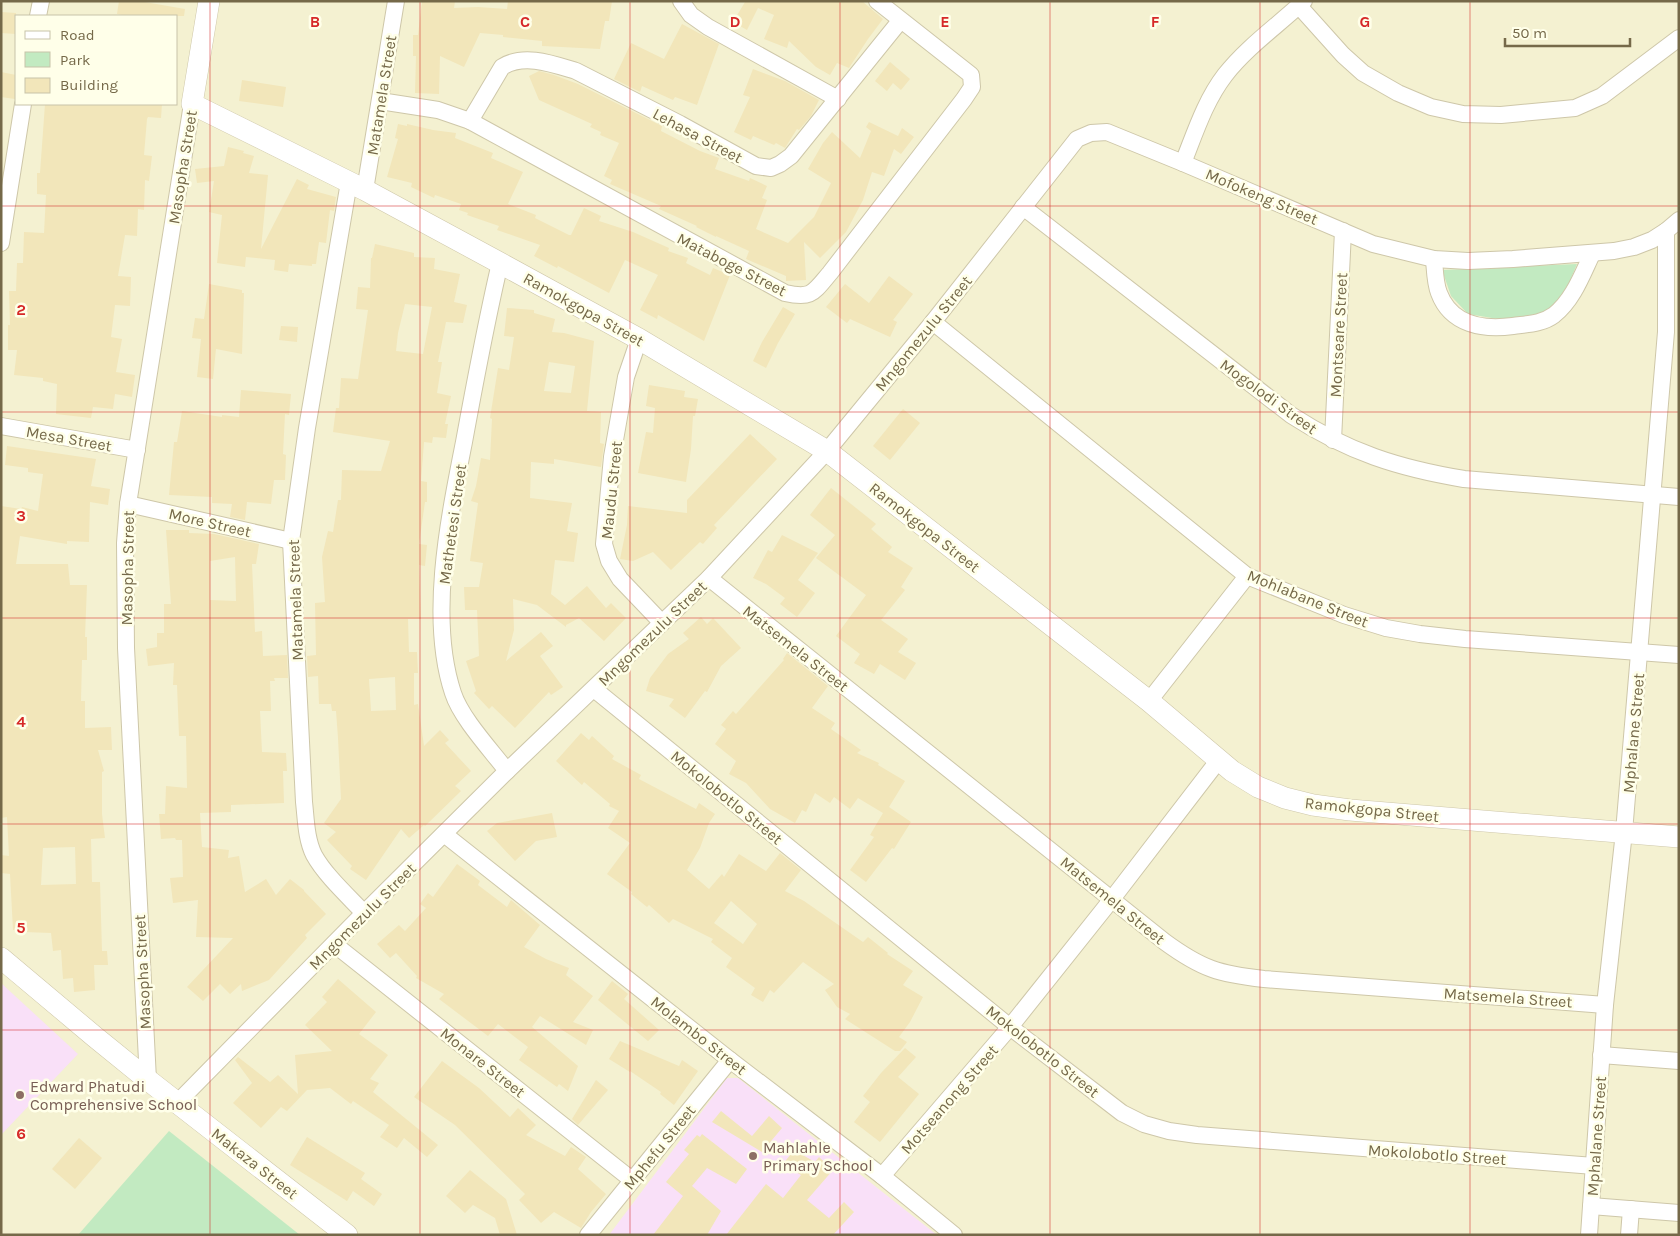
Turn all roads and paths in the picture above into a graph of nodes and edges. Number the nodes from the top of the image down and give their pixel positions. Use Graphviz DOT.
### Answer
graph roads {
  1 [pos="41,1"];
  2 [pos="209,1"];
  3 [pos="396,1"];
  4 [pos="681,1"];
  5 [pos="877,1"];
  6 [pos="1301,4"];
  7 [pos="38,15"];
  8 [pos="900,21"];
  9 [pos="1679,38"];
  10 [pos="838,98"];
  11 [pos="380,101"];
  12 [pos="192,104"];
  13 [pos="23,105"];
  14 [pos="470,121"];
  15 [pos="1090,133"];
  16 [pos="1183,162"];
  17 [pos="357,186"];
  18 [pos="1023,207"];
  19 [pos="1673,226"];
  20 [pos="1343,231"];
  21 [pos="1,243"];
  22 [pos="1592,254"];
  23 [pos="1434,259"];
  24 [pos="500,263"];
  25 [pos="933,322"];
  26 [pos="1673,333"];
  27 [pos="639,339"];
  28 [pos="1,426"];
  29 [pos="1333,440"];
  30 [pos="137,450"];
  31 [pos="827,451"];
  32 [pos="1653,495"];
  33 [pos="1679,497"];
  34 [pos="128,504"];
  35 [pos="291,541"];
  36 [pos="1246,576"];
  37 [pos="709,578"];
  38 [pos="662,623"];
  39 [pos="1640,652"];
  40 [pos="1679,655"];
  41 [pos="594,689"];
  42 [pos="1149,701"];
  43 [pos="1218,761"];
  44 [pos="507,771"];
  45 [pos="1624,832"];
  46 [pos="444,834"];
  47 [pos="1679,837"];
  48 [pos="1112,899"];
  49 [pos="364,913"];
  50 [pos="334,944"];
  51 [pos="1,958"];
  52 [pos="1605,1005"];
  53 [pos="1010,1027"];
  54 [pos="1601,1054"];
  55 [pos="730,1060"];
  56 [pos="1679,1062"];
  57 [pos="148,1080"];
  58 [pos="178,1102"];
  59 [pos="1594,1166"];
  60 [pos="882,1176"];
  61 [pos="632,1180"];
  62 [pos="1591,1206"];
  63 [pos="1630,1209"];
  64 [pos="1679,1213"];
  65 [pos="347,1235"];
  66 [pos="588,1235"];
  67 [pos="954,1235"];
  68 [pos="1589,1235"];
  69 [pos="1629,1235"];
  1 -- 7 [label="street"];
  2 -- 12 [label="street, Masopha Street"];
  3 -- 11 [label="street, Matamela Street"];
  4 -- 10 [label="street"];
  5 -- 8 [label="street, Mataboge Street"];
  6 -- 9 [label="street"];
  6 -- 16 [label="street"];
  8 -- 10 [label="street, Lehasa Street"];
  8 -- 14 [label="street, Mataboge Street"];
  10 -- 14 [label="street, Lehasa Street"];
  11 -- 14 [label="street, Mataboge Street"];
  11 -- 17 [label="street, Matamela Street"];
  12 -- 17 [label="street, Ramokgopa Street"];
  12 -- 30 [label="street, Masopha Street"];
  13 -- 21 [label="street"];
  15 -- 16 [label="street, Mofokeng Street"];
  15 -- 18 [label="street, Mngomezulu Street"];
  16 -- 20 [label="street, Mofokeng Street"];
  17 -- 24 [label="street, Ramokgopa Street"];
  17 -- 35 [label="street, Matamela Street"];
  18 -- 25 [label="street, Mngomezulu Street"];
  18 -- 29 [label="street, Mogolodi Street"];
  19 -- 22 [label="street, Mofokeng Street"];
  19 -- 26 [label="street, Mphalane Street"];
  20 -- 23 [label="street, Mofokeng Street"];
  20 -- 29 [label="street, Montseare Street"];
  22 -- 23 [label="street, Mofokeng Street"];
  22 -- 23 [label="street"];
  24 -- 27 [label="street, Ramokgopa Street"];
  24 -- 44 [label="street, Mathetesi Street"];
  25 -- 31 [label="street, Mngomezulu Street"];
  25 -- 36 [label="street, Mohlabane Street"];
  26 -- 32 [label="street, Mphalane Street"];
  27 -- 31 [label="street, Ramokgopa Street"];
  27 -- 38 [label="street, Maudu Street"];
  28 -- 30 [label="street, Mesa Street"];
  29 -- 32 [label="street, Mogolodi Street"];
  30 -- 34 [label="street, Masopha Street"];
  31 -- 37 [label="street, Mngomezulu Street"];
  31 -- 42 [label="street, Ramokgopa Street"];
  32 -- 33 [label="street, Mogolodi Street"];
  32 -- 39 [label="street, Mphalane Street"];
  34 -- 35 [label="street, More Street"];
  34 -- 57 [label="street, Masopha Street"];
  35 -- 49 [label="street, Matamela Street"];
  36 -- 39 [label="street, Mohlabane Street"];
  36 -- 42 [label="street"];
  37 -- 38 [label="street, Mngomezulu Street"];
  37 -- 48 [label="street, Matsemela Street"];
  38 -- 41 [label="street, Mngomezulu Street"];
  39 -- 40 [label="street, Mohlabane Street"];
  39 -- 45 [label="street, Mphalane Street"];
  41 -- 44 [label="street, Mngomezulu Street"];
  41 -- 53 [label="street, Mokolobotlo Street"];
  42 -- 43 [label="street, Ramokgopa Street"];
  43 -- 45 [label="street, Ramokgopa Street"];
  43 -- 48 [label="street, Motseanong Street"];
  44 -- 46 [label="street, Mngomezulu Street"];
  45 -- 47 [label="street, Ramokgopa Street"];
  45 -- 52 [label="street, Mphalane Street"];
  46 -- 49 [label="street, Mngomezulu Street"];
  46 -- 55 [label="street, Molambo Street"];
  48 -- 52 [label="street, Matsemela Street"];
  48 -- 53 [label="street, Motseanong Street"];
  49 -- 50 [label="street, Mngomezulu Street"];
  50 -- 58 [label="street, Mngomezulu Street"];
  50 -- 61 [label="street, Monare Street"];
  51 -- 57 [label="street, Makaza Street"];
  52 -- 54 [label="street, Mphalane Street"];
  53 -- 59 [label="street, Mokolobotlo Street"];
  53 -- 60 [label="street, Motseanong Street"];
  54 -- 56 [label="street"];
  54 -- 59 [label="street, Mphalane Street"];
  55 -- 60 [label="street, Molambo Street"];
  55 -- 61 [label="street, Mphefu Street"];
  57 -- 58 [label="street, Makaza Street"];
  58 -- 65 [label="street, Makaza Street"];
  59 -- 62 [label="street, Mphalane Street"];
  60 -- 67 [label="street, Molambo Street"];
  61 -- 66 [label="street, Mphefu Street"];
  62 -- 63 [label="street"];
  62 -- 68 [label="street, Mphalane Street"];
  63 -- 64 [label="street"];
  63 -- 69 [label="street"];
}
